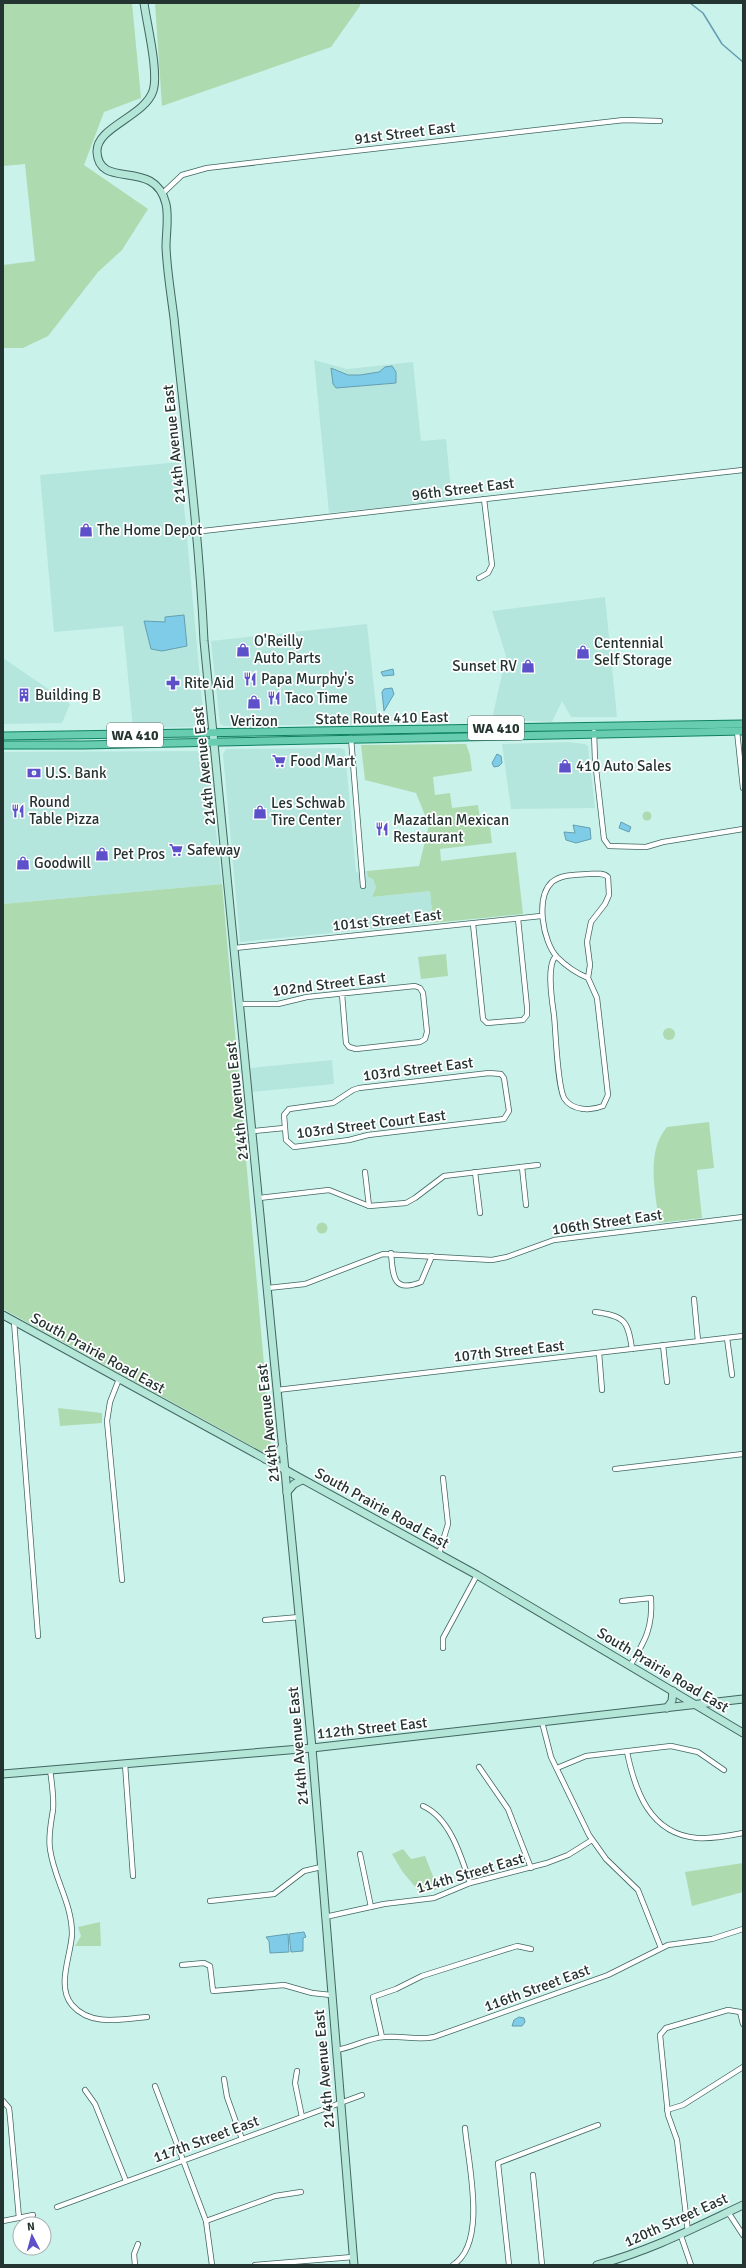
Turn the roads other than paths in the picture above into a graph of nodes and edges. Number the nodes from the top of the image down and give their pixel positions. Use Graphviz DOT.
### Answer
graph roads {
  1 [pos="144,3"];
  2 [pos="660,121"];
  3 [pos="162,194"];
  4 [pos="743,470"];
  5 [pos="484,499"];
  6 [pos="195,532"];
  7 [pos="185,533"];
  8 [pos="479,578"];
  9 [pos="743,724"];
  10 [pos="594,730"];
  11 [pos="740,731"];
  12 [pos="213,732"];
  13 [pos="3,736"];
  14 [pos="351,738"];
  15 [pos="215,741"];
  16 [pos="3,745"];
  17 [pos="743,788"];
  18 [pos="743,829"];
  19 [pos="363,886"];
  20 [pos="541,916"];
  21 [pos="518,919"];
  22 [pos="473,924"];
  23 [pos="235,948"];
  24 [pos="556,956"];
  25 [pos="588,978"];
  26 [pos="342,994"];
  27 [pos="241,1004"];
  28 [pos="504,1119"];
  29 [pos="284,1128"];
  30 [pos="253,1131"];
  31 [pos="538,1165"];
  32 [pos="522,1167"];
  33 [pos="365,1172"];
  34 [pos="475,1172"];
  35 [pos="259,1198"];
  36 [pos="526,1205"];
  37 [pos="369,1206"];
  38 [pos="480,1213"];
  39 [pos="743,1217"];
  40 [pos="391,1253"];
  41 [pos="432,1256"];
  42 [pos="268,1288"];
  43 [pos="694,1299"];
  44 [pos="595,1312"];
  45 [pos="3,1315"];
  46 [pos="14,1321"];
  47 [pos="743,1336"];
  48 [pos="727,1338"];
  49 [pos="698,1341"];
  50 [pos="663,1345"];
  51 [pos="632,1349"];
  52 [pos="599,1353"];
  53 [pos="732,1375"];
  54 [pos="119,1379"];
  55 [pos="667,1382"];
  56 [pos="277,1390"];
  57 [pos="602,1390"];
  58 [pos="283,1446"];
  59 [pos="743,1454"];
  60 [pos="265,1459"];
  61 [pos="615,1469"];
  62 [pos="285,1471"];
  63 [pos="443,1478"];
  64 [pos="302,1480"];
  65 [pos="287,1492"];
  66 [pos="439,1554"];
  67 [pos="477,1575"];
  68 [pos="122,1580"];
  69 [pos="622,1601"];
  70 [pos="300,1617"];
  71 [pos="266,1620"];
  72 [pos="38,1636"];
  73 [pos="443,1648"];
  74 [pos="630,1666"];
  75 [pos="673,1691"];
  76 [pos="743,1699"];
  77 [pos="719,1702"];
  78 [pos="695,1705"];
  79 [pos="668,1708"];
  80 [pos="716,1717"];
  81 [pos="542,1722"];
  82 [pos="743,1733"];
  83 [pos="312,1748"];
  84 [pos="627,1752"];
  85 [pos="125,1764"];
  86 [pos="478,1767"];
  87 [pos="557,1768"];
  88 [pos="50,1770"];
  89 [pos="724,1770"];
  90 [pos="3,1774"];
  91 [pos="423,1806"];
  92 [pos="743,1833"];
  93 [pos="592,1840"];
  94 [pos="360,1854"];
  95 [pos="321,1867"];
  96 [pos="531,1868"];
  97 [pos="133,1876"];
  98 [pos="470,1883"];
  99 [pos="210,1901"];
  100 [pos="371,1907"];
  101 [pos="325,1917"];
  102 [pos="743,1929"];
  103 [pos="531,1948"];
  104 [pos="661,1948"];
  105 [pos="182,1965"];
  106 [pos="331,1995"];
  107 [pos="147,2018"];
  108 [pos="743,2024"];
  109 [pos="382,2037"];
  110 [pos="336,2050"];
  111 [pos="743,2067"];
  112 [pos="298,2071"];
  113 [pos="224,2079"];
  114 [pos="155,2086"];
  115 [pos="85,2090"];
  116 [pos="362,2095"];
  117 [pos="4,2102"];
  118 [pos="340,2103"];
  119 [pos="667,2110"];
  120 [pos="302,2117"];
  121 [pos="598,2125"];
  122 [pos="465,2128"];
  123 [pos="242,2139"];
  124 [pos="184,2160"];
  125 [pos="533,2175"];
  126 [pos="126,2181"];
  127 [pos="301,2192"];
  128 [pos="743,2205"];
  129 [pos="57,2207"];
  130 [pos="728,2212"];
  131 [pos="33,2215"];
  132 [pos="19,2216"];
  133 [pos="28,2216"];
  134 [pos="206,2222"];
  135 [pos="688,2232"];
  136 [pos="743,2235"];
  137 [pos="681,2236"];
  138 [pos="138,2244"];
  139 [pos="353,2257"];
  140 [pos="135,2265"];
  141 [pos="212,2265"];
  142 [pos="255,2265"];
  143 [pos="354,2265"];
  144 [pos="453,2265"];
  145 [pos="509,2265"];
  146 [pos="542,2265"];
  147 [pos="596,2265"];
  148 [pos="691,2265"];
  1 -- 3 [label="street, 214th Avenue East"];
  2 -- 3 [label="street, 91st Street East"];
  3 -- 6 [label="street, 214th Avenue East"];
  4 -- 5 [label="street, 96th Street East"];
  5 -- 6 [label="street, 96th Street East"];
  5 -- 8 [label="street"];
  6 -- 7 [label="street, 96th Street East"];
  6 -- 12 [label="street, 214th Avenue East"];
  9 -- 10 [label="main road, State Route 410 East / WA 410"];
  10 -- 11 [label="main road, State Route 410 East / WA 410"];
  10 -- 12 [label="main road, State Route 410 East / WA 410"];
  10 -- 14 [label="main road, State Route 410 East / WA 410"];
  10 -- 18 [label="street"];
  11 -- 17 [label="street"];
  12 -- 13 [label="main road, WA 410"];
  12 -- 15 [label="street, 214th Avenue East"];
  14 -- 15 [label="main road, State Route 410 East / WA 410"];
  14 -- 19 [label="street"];
  15 -- 16 [label="main road, WA 410"];
  15 -- 23 [label="street, 214th Avenue East"];
  20 -- 21 [label="street, 101st Street East"];
  20 -- 24 [label="street"];
  20 -- 25 [label="street"];
  21 -- 22 [label="street, 101st Street East"];
  21 -- 22 [label="street"];
  22 -- 23 [label="street, 101st Street East"];
  23 -- 27 [label="street, 214th Avenue East"];
  24 -- 25 [label="street"];
  24 -- 25 [label="street"];
  26 -- 26 [label="street, 102nd Street East"];
  26 -- 27 [label="street, 102nd Street East"];
  27 -- 30 [label="street, 214th Avenue East"];
  28 -- 29 [label="street, 103rd Street Court East"];
  28 -- 29 [label="street, 103rd Street East"];
  29 -- 30 [label="street, 103rd Street Court East"];
  30 -- 35 [label="street, 214th Avenue East"];
  31 -- 32 [label="street"];
  32 -- 34 [label="street"];
  32 -- 36 [label="street"];
  33 -- 37 [label="street"];
  34 -- 37 [label="street"];
  34 -- 38 [label="street"];
  35 -- 37 [label="street"];
  35 -- 42 [label="street, 214th Avenue East"];
  39 -- 41 [label="street, 106th Street East"];
  40 -- 41 [label="street, 106th Street East"];
  40 -- 41 [label="street"];
  40 -- 42 [label="street, 106th Street East"];
  42 -- 56 [label="street, 214th Avenue East"];
  43 -- 49 [label="street"];
  44 -- 51 [label="street"];
  45 -- 46 [label="street, South Prairie Road East"];
  46 -- 54 [label="street, South Prairie Road East"];
  46 -- 72 [label="street"];
  47 -- 48 [label="street, 107th Street East"];
  48 -- 49 [label="street, 107th Street East"];
  48 -- 53 [label="street"];
  49 -- 50 [label="street, 107th Street East"];
  50 -- 51 [label="street, 107th Street East"];
  50 -- 55 [label="street"];
  51 -- 52 [label="street, 107th Street East"];
  52 -- 56 [label="street, 107th Street East"];
  52 -- 57 [label="street"];
  54 -- 60 [label="street, South Prairie Road East"];
  54 -- 68 [label="street"];
  56 -- 58 [label="street, 214th Avenue East"];
  58 -- 60 [label="street"];
  58 -- 62 [label="street, 214th Avenue East"];
  59 -- 61 [label="street"];
  60 -- 62 [label="street, South Prairie Road East"];
  62 -- 64 [label="street, South Prairie Road East"];
  62 -- 65 [label="street, 214th Avenue East"];
  63 -- 66 [label="street"];
  64 -- 65 [label="street"];
  64 -- 66 [label="street, South Prairie Road East"];
  65 -- 70 [label="street, 214th Avenue East"];
  66 -- 67 [label="street, South Prairie Road East"];
  67 -- 73 [label="street"];
  67 -- 74 [label="street, South Prairie Road East"];
  69 -- 74 [label="street"];
  70 -- 71 [label="street"];
  70 -- 83 [label="street, 214th Avenue East"];
  74 -- 75 [label="street, South Prairie Road East"];
  75 -- 78 [label="street, South Prairie Road East"];
  75 -- 79 [label="street"];
  76 -- 77 [label="street, 112th Street East"];
  77 -- 78 [label="street, 112th Street East"];
  77 -- 80 [label="street"];
  78 -- 79 [label="street, 112th Street East"];
  78 -- 80 [label="street, South Prairie Road East"];
  79 -- 81 [label="street, 112th Street East"];
  80 -- 82 [label="street, South Prairie Road East"];
  81 -- 83 [label="street, 112th Street East"];
  81 -- 87 [label="street"];
  83 -- 85 [label="street, 112th Street East"];
  83 -- 95 [label="street, 214th Avenue East"];
  84 -- 87 [label="street"];
  84 -- 89 [label="street"];
  84 -- 92 [label="street"];
  85 -- 88 [label="street, 112th Street East"];
  85 -- 97 [label="street"];
  86 -- 96 [label="street"];
  87 -- 93 [label="street"];
  88 -- 90 [label="street, 112th Street East"];
  88 -- 107 [label="street"];
  91 -- 98 [label="street"];
  93 -- 96 [label="street, 114th Street East"];
  93 -- 104 [label="street"];
  94 -- 100 [label="street"];
  95 -- 99 [label="street"];
  95 -- 101 [label="street, 214th Avenue East"];
  96 -- 98 [label="street, 114th Street East"];
  98 -- 100 [label="street, 114th Street East"];
  100 -- 101 [label="street, 114th Street East"];
  101 -- 106 [label="street, 214th Avenue East"];
  102 -- 104 [label="street, 116th Street East"];
  103 -- 109 [label="street"];
  104 -- 109 [label="street, 116th Street East"];
  105 -- 106 [label="street"];
  106 -- 110 [label="street, 214th Avenue East"];
  108 -- 119 [label="street"];
  109 -- 110 [label="street, 116th Street East"];
  110 -- 118 [label="street, 214th Avenue East"];
  111 -- 119 [label="street"];
  112 -- 120 [label="street"];
  113 -- 123 [label="street"];
  114 -- 124 [label="street"];
  115 -- 126 [label="street"];
  116 -- 118 [label="street, 117th Street East"];
  117 -- 132 [label="street"];
  118 -- 120 [label="street, 117th Street East"];
  118 -- 139 [label="street, 214th Avenue East"];
  119 -- 135 [label="street"];
  120 -- 123 [label="street, 117th Street East"];
  121 -- 145 [label="street"];
  122 -- 144 [label="street"];
  123 -- 124 [label="street, 117th Street East"];
  124 -- 126 [label="street, 117th Street East"];
  124 -- 134 [label="street"];
  125 -- 146 [label="street"];
  126 -- 129 [label="street, 117th Street East"];
  127 -- 134 [label="street"];
  128 -- 130 [label="street, 120th Street East"];
  130 -- 135 [label="street, 120th Street East"];
  130 -- 136 [label="street"];
  131 -- 133 [label="street"];
  134 -- 141 [label="street"];
  135 -- 137 [label="street, 120th Street East"];
  137 -- 147 [label="street, 120th Street East"];
  137 -- 148 [label="street"];
  138 -- 140 [label="street"];
  139 -- 142 [label="street"];
  139 -- 143 [label="street, 214th Avenue East"];
}
